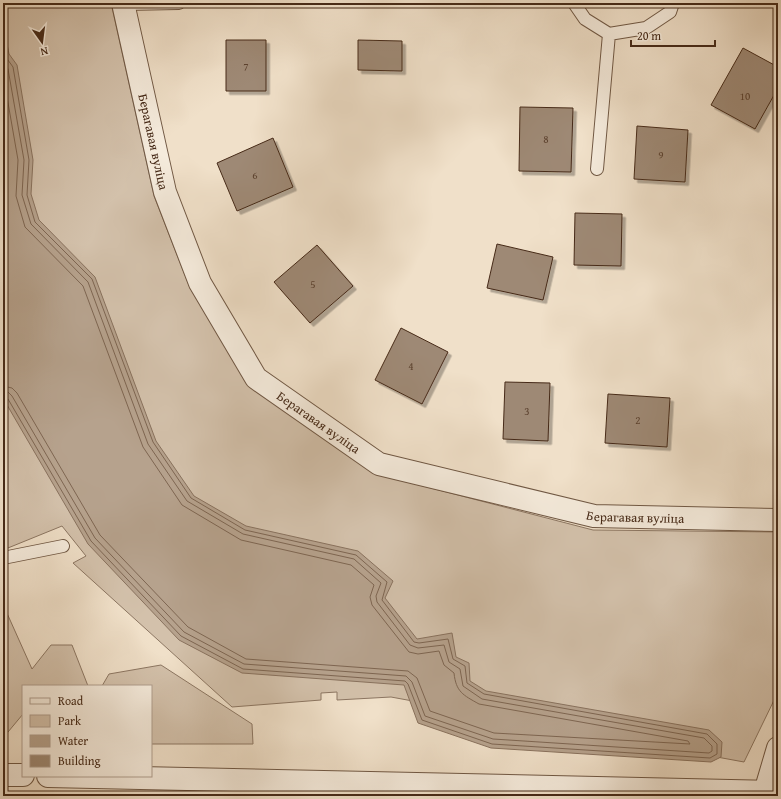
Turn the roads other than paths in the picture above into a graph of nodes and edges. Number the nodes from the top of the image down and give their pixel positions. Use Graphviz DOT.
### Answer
graph roads {
  1 [pos="179,3"];
  2 [pos="574,3"];
  3 [pos="673,3"];
  4 [pos="123,4"];
  5 [pos="609,34"];
  6 [pos="596,170"];
  7 [pos="778,520"];
  8 [pos="63,546"];
  9 [pos="3,558"];
  10 [pos="778,748"];
  11 [pos="3,775"];
  12 [pos="22,776"];
  13 [pos="93,777"];
  14 [pos="772,792"];
  1 -- 4 [label="lane"];
  2 -- 5 [label="lane"];
  3 -- 5 [label="lane"];
  4 -- 7 [label="street, Берагавая вуліца"];
  5 -- 6 [label="lane"];
  8 -- 9 [label="lane"];
  10 -- 14 [label="street"];
  11 -- 12 [label="street"];
  13 -- 14 [label="street"];
}
